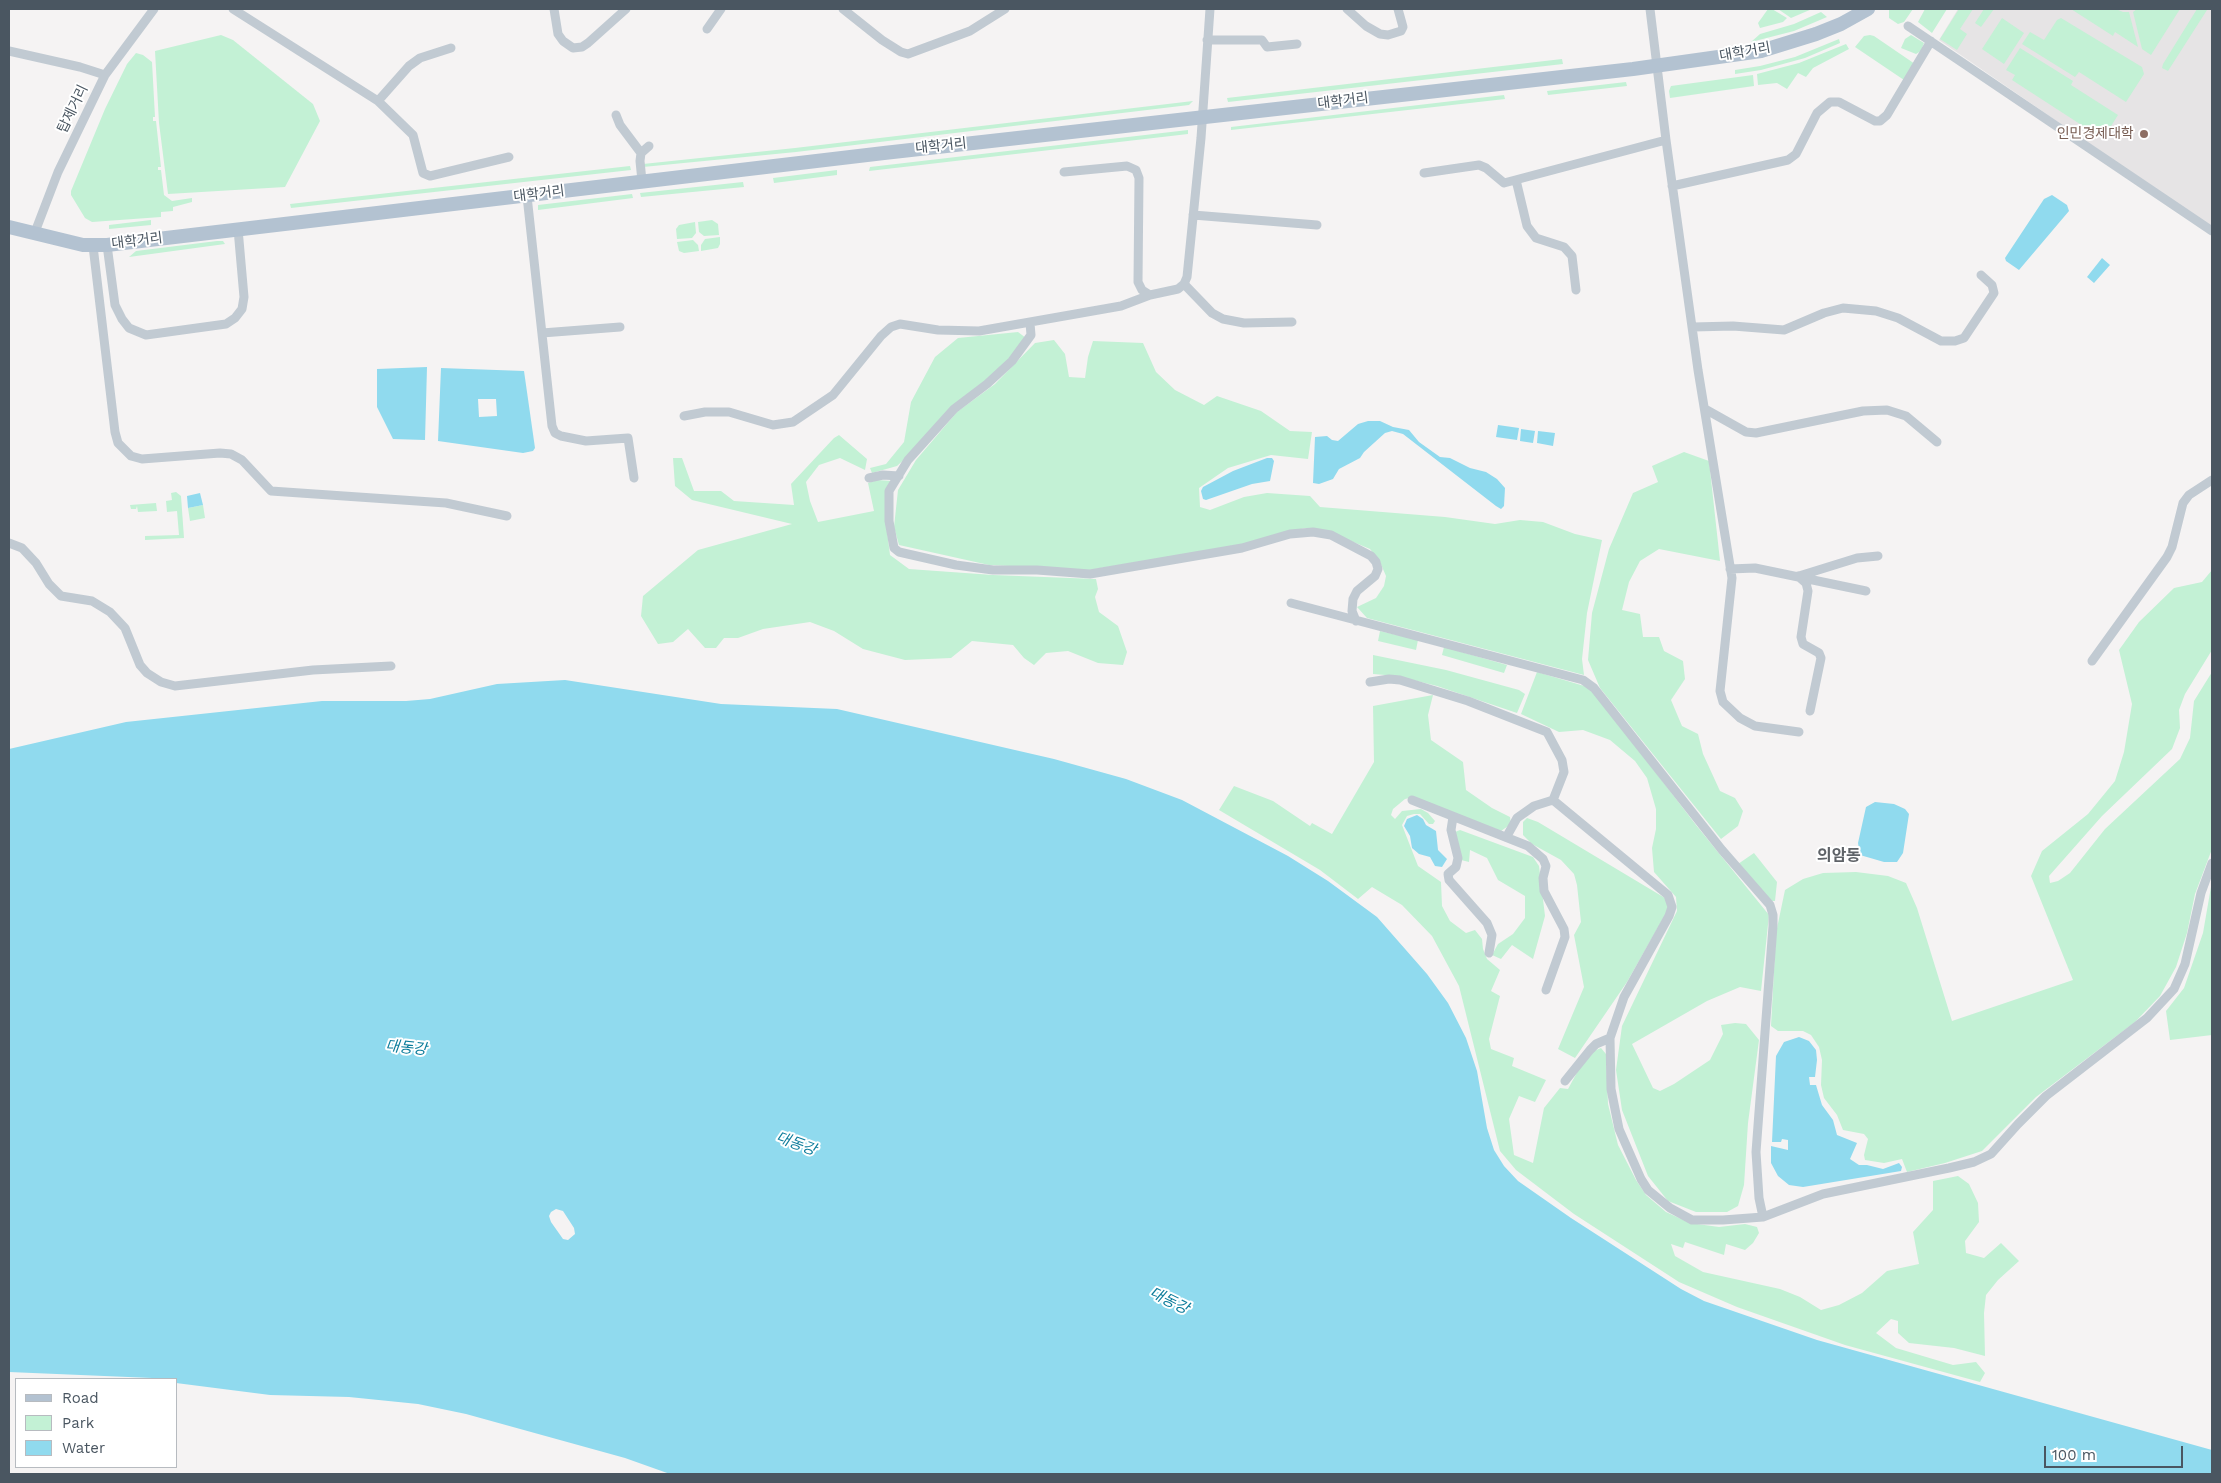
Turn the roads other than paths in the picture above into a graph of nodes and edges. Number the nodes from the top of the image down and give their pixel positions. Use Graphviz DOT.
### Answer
graph roads {
  1 [pos="154,9"];
  2 [pos="234,9"];
  3 [pos="554,9"];
  4 [pos="626,9"];
  5 [pos="721,9"];
  6 [pos="843,9"];
  7 [pos="1005,9"];
  8 [pos="1210,9"];
  9 [pos="1347,9"];
  10 [pos="1398,9"];
  11 [pos="1650,9"];
  12 [pos="1868,9"];
  13 [pos="1908,26"];
  14 [pos="707,29"];
  15 [pos="1207,40"];
  16 [pos="1930,41"];
  17 [pos="1297,44"];
  18 [pos="452,48"];
  19 [pos="9,51"];
  20 [pos="1658,65"];
  21 [pos="105,75"];
  22 [pos="378,101"];
  23 [pos="616,115"];
  24 [pos="1202,118"];
  25 [pos="1666,140"];
  26 [pos="649,146"];
  27 [pos="641,154"];
  28 [pos="509,157"];
  29 [pos="1064,172"];
  30 [pos="1424,174"];
  31 [pos="1516,180"];
  32 [pos="642,181"];
  33 [pos="1672,186"];
  34 [pos="527,196"];
  35 [pos="1193,215"];
  36 [pos="1317,225"];
  37 [pos="9,227"];
  38 [pos="238,228"];
  39 [pos="2212,231"];
  40 [pos="35,232"];
  41 [pos="100,246"];
  42 [pos="1981,275"];
  43 [pos="1184,284"];
  44 [pos="1576,290"];
  45 [pos="1150,295"];
  46 [pos="1292,322"];
  47 [pos="1030,323"];
  48 [pos="620,327"];
  49 [pos="1693,327"];
  50 [pos="542,333"];
  51 [pos="1705,408"];
  52 [pos="684,416"];
  53 [pos="1937,442"];
  54 [pos="898,476"];
  55 [pos="634,478"];
  56 [pos="870,478"];
  57 [pos="2212,480"];
  58 [pos="507,516"];
  59 [pos="9,542"];
  60 [pos="1878,556"];
  61 [pos="1730,569"];
  62 [pos="1798,576"];
  63 [pos="1866,591"];
  64 [pos="1290,603"];
  65 [pos="1356,621"];
  66 [pos="2092,661"];
  67 [pos="391,666"];
  68 [pos="1370,682"];
  69 [pos="1810,711"];
  70 [pos="1799,732"];
  71 [pos="1412,800"];
  72 [pos="1553,800"];
  73 [pos="1453,817"];
  74 [pos="1507,836"];
  75 [pos="2212,863"];
  76 [pos="1489,954"];
  77 [pos="1546,990"];
  78 [pos="1610,1038"];
  79 [pos="1564,1081"];
  80 [pos="1764,1217"];
  1 -- 21 [label="street, 탑제거리"];
  2 -- 22 [label="street"];
  3 -- 4 [label="street"];
  5 -- 14 [label="street"];
  6 -- 7 [label="street"];
  8 -- 15 [label="street"];
  9 -- 10 [label="street"];
  11 -- 20 [label="street"];
  12 -- 20 [label="main road, 대학거리"];
  13 -- 16 [label="street"];
  15 -- 17 [label="street"];
  15 -- 24 [label="street"];
  16 -- 33 [label="street"];
  16 -- 39 [label="street"];
  18 -- 22 [label="street"];
  19 -- 21 [label="street"];
  20 -- 24 [label="main road, 대학거리"];
  20 -- 25 [label="street"];
  21 -- 40 [label="street, 탑제거리"];
  22 -- 28 [label="street"];
  23 -- 27 [label="street"];
  24 -- 32 [label="main road, 대학거리"];
  24 -- 35 [label="street"];
  25 -- 31 [label="street"];
  25 -- 33 [label="street"];
  26 -- 27 [label="street"];
  27 -- 32 [label="street"];
  29 -- 45 [label="street"];
  30 -- 31 [label="street"];
  31 -- 44 [label="street"];
  32 -- 34 [label="main road, 대학거리"];
  33 -- 49 [label="street"];
  34 -- 38 [label="main road, 대학거리"];
  34 -- 50 [label="street"];
  35 -- 36 [label="street"];
  35 -- 43 [label="street"];
  37 -- 40 [label="main road, 대학거리"];
  38 -- 41 [label="main road, 대학거리"];
  38 -- 41 [label="street"];
  40 -- 41 [label="main road, 대학거리"];
  41 -- 58 [label="street"];
  42 -- 49 [label="street"];
  43 -- 45 [label="street"];
  43 -- 46 [label="street"];
  45 -- 47 [label="street"];
  47 -- 52 [label="street"];
  47 -- 54 [label="street"];
  48 -- 50 [label="street"];
  49 -- 51 [label="street"];
  50 -- 55 [label="street"];
  51 -- 53 [label="street"];
  51 -- 61 [label="street"];
  54 -- 56 [label="street"];
  54 -- 65 [label="street"];
  57 -- 66 [label="street"];
  59 -- 67 [label="street"];
  60 -- 62 [label="street"];
  61 -- 62 [label="street"];
  61 -- 70 [label="street"];
  62 -- 63 [label="street"];
  62 -- 69 [label="street"];
  64 -- 65 [label="street"];
  65 -- 80 [label="street"];
  68 -- 72 [label="street"];
  71 -- 73 [label="street"];
  72 -- 74 [label="street"];
  72 -- 78 [label="street"];
  73 -- 74 [label="street"];
  73 -- 76 [label="street"];
  74 -- 77 [label="street"];
  75 -- 80 [label="street"];
  78 -- 79 [label="street"];
  78 -- 80 [label="street"];
}
